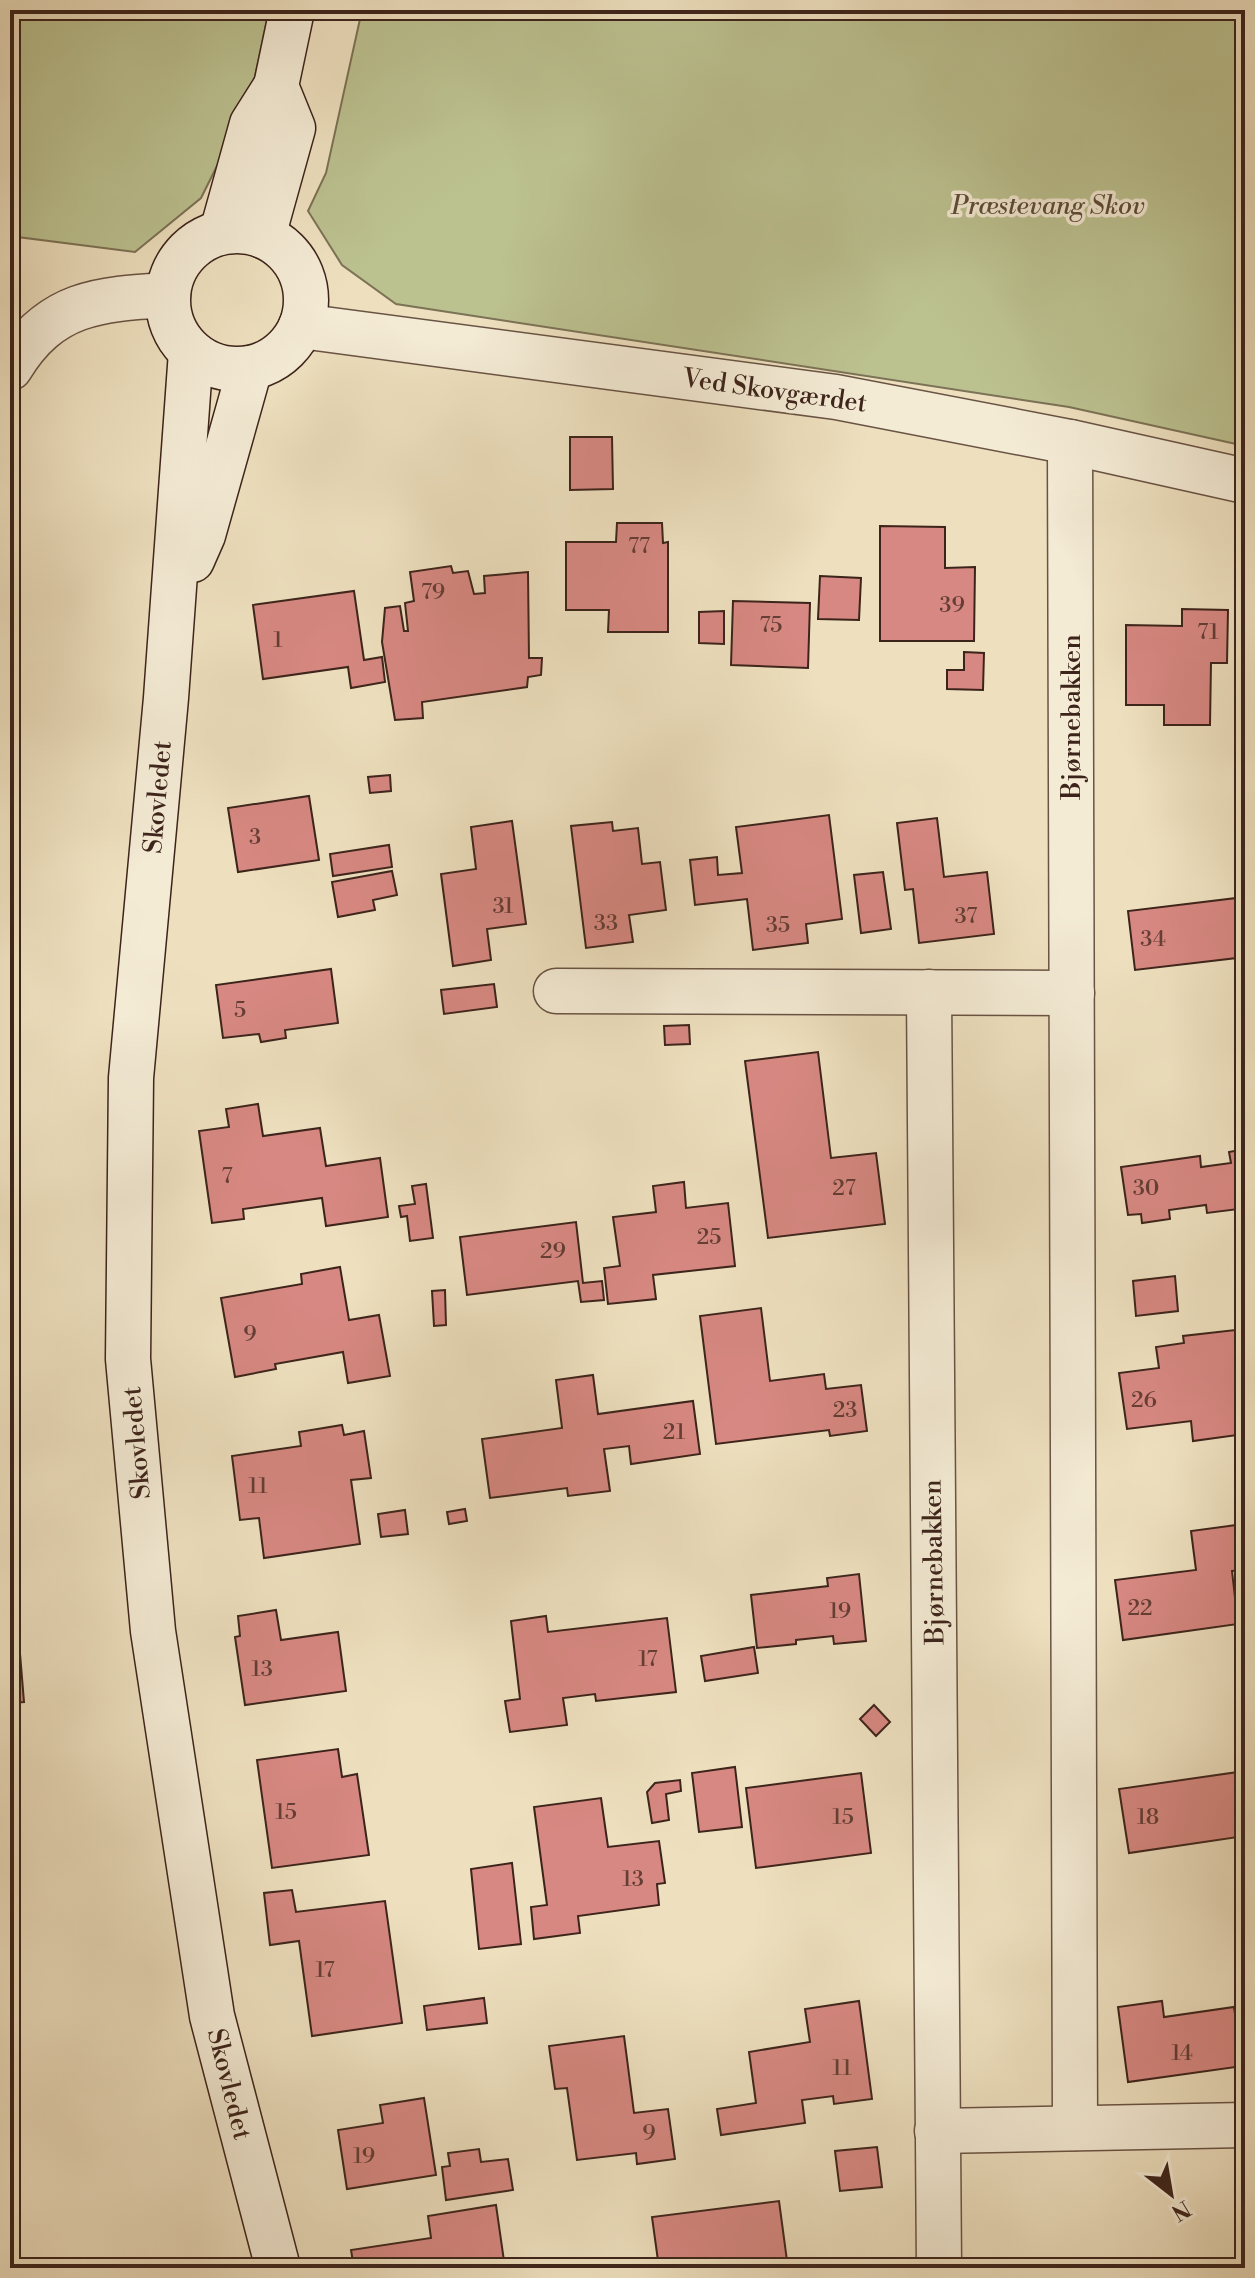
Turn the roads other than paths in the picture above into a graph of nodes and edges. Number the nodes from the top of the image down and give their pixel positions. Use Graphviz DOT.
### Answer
graph roads {
  1 [pos="292,10"];
  2 [pos="243,234"];
  3 [pos="168,295"];
  4 [pos="301,326"];
  5 [pos="191,352"];
  6 [pos="10,368"];
  7 [pos="250,368"];
  8 [pos="1070,442"];
  9 [pos="1245,481"];
  10 [pos="173,607"];
  11 [pos="556,991"];
  12 [pos="929,992"];
  13 [pos="1072,993"];
  14 [pos="1245,2125"];
  15 [pos="1075,2128"];
  16 [pos="937,2131"];
  17 [pos="278,2268"];
  18 [pos="939,2268"];
  1 -- 2 [label="street"];
  2 -- 3 [label="street"];
  2 -- 4 [label="street"];
  3 -- 5 [label="street"];
  3 -- 6 [label="street"];
  4 -- 7 [label="street"];
  4 -- 8 [label="street, Ved Skovgærdet"];
  5 -- 7 [label="street"];
  5 -- 10 [label="street, Skovledet"];
  7 -- 10 [label="street, Skovledet"];
  8 -- 9 [label="street, Ved Skovgærdet"];
  8 -- 13 [label="street, Bjørnebakken"];
  10 -- 17 [label="street, Skovledet"];
  11 -- 12 [label="street"];
  12 -- 13 [label="street"];
  12 -- 16 [label="street, Bjørnebakken"];
  13 -- 15 [label="street, Bjørnebakken"];
  14 -- 15 [label="street"];
  15 -- 16 [label="street"];
  16 -- 18 [label="street, Bjørnebakken"];
}
